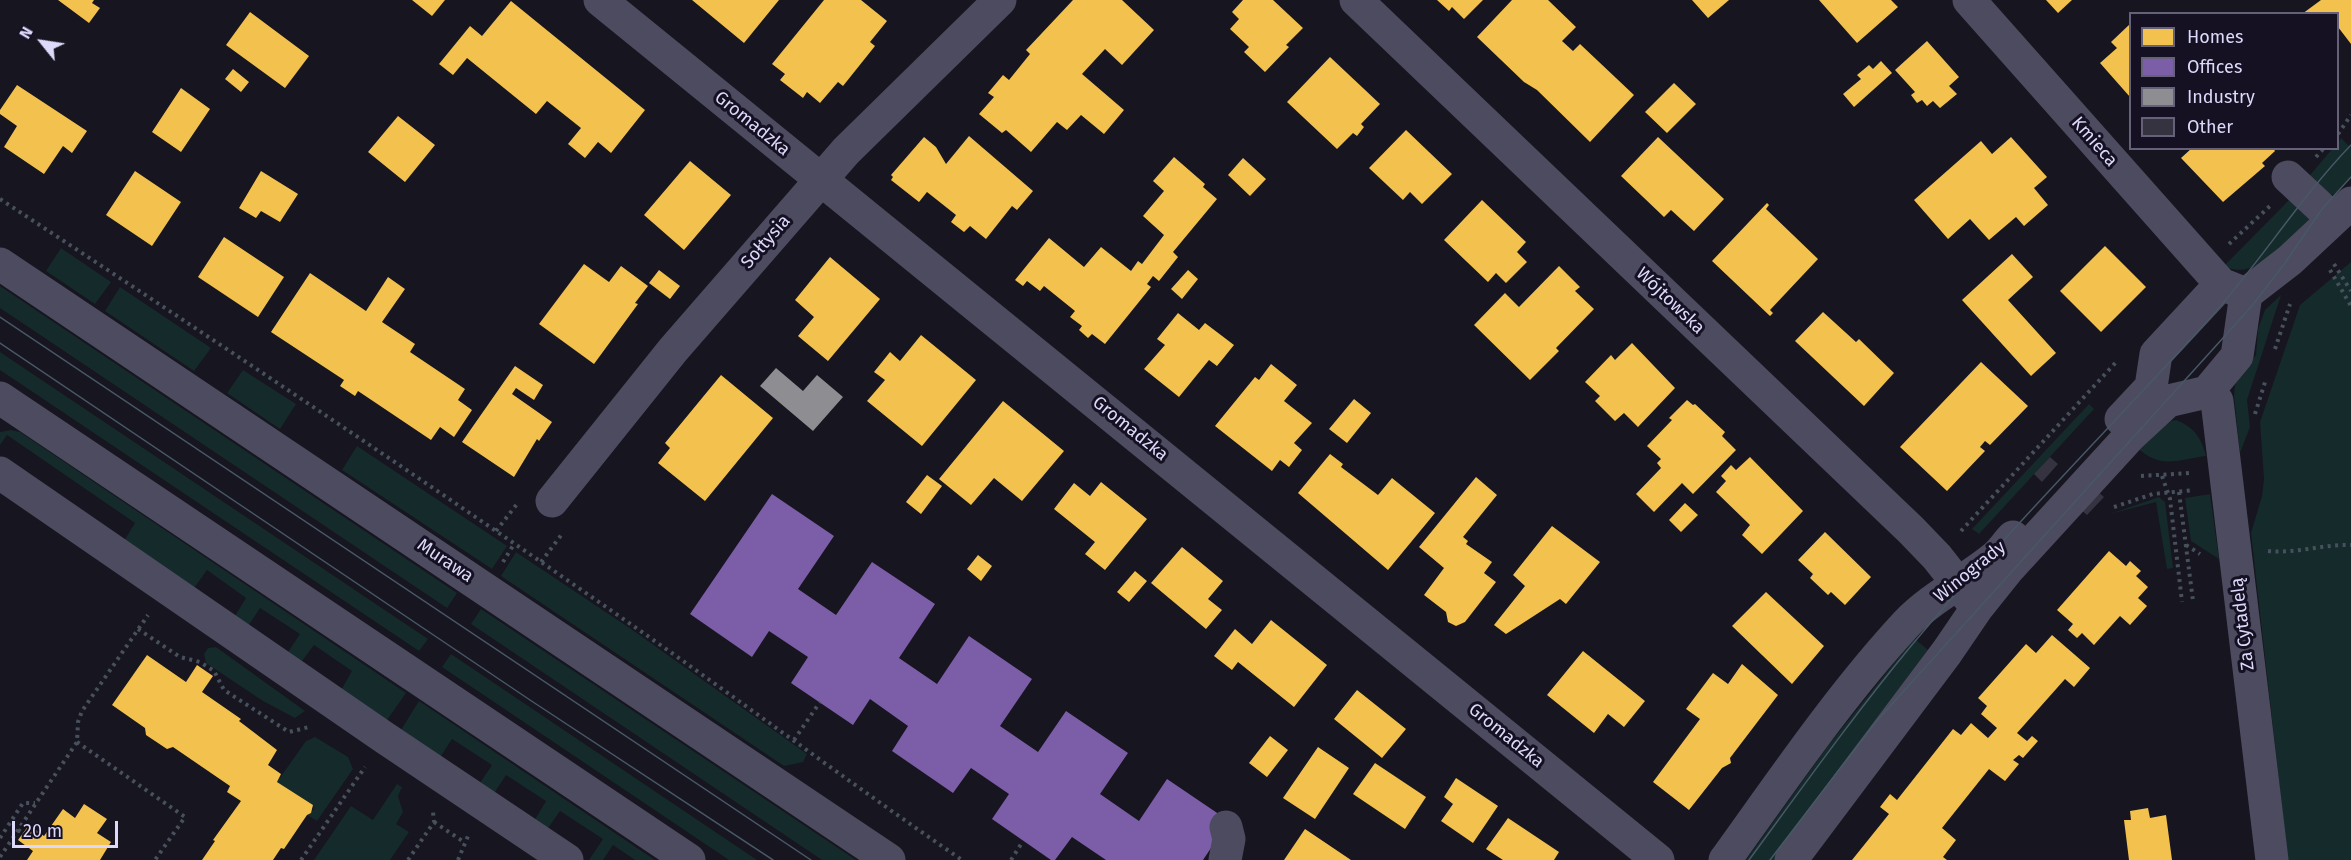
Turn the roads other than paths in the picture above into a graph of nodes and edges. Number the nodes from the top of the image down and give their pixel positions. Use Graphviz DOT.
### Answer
graph roads {
  1 [pos="600,0"];
  2 [pos="999,0"];
  3 [pos="1356,0"];
  4 [pos="1969,0"];
  5 [pos="2288,177"];
  6 [pos="820,180"];
  7 [pos="2342,211"];
  8 [pos="0,264"];
  9 [pos="2234,289"];
  10 [pos="2207,392"];
  11 [pos="2159,394"];
  12 [pos="5,407"];
  13 [pos="0,473"];
  14 [pos="552,501"];
  15 [pos="1957,583"];
  16 [pos="1977,608"];
  17 [pos="1226,827"];
  18 [pos="567,860"];
  19 [pos="689,860"];
  20 [pos="889,860"];
  21 [pos="1225,860"];
  22 [pos="1658,860"];
  23 [pos="1725,860"];
  24 [pos="1791,860"];
  25 [pos="2272,860"];
  1 -- 6 [label="street, Gromadzka"];
  2 -- 6 [label="street, Sołtysia"];
  3 -- 15 [label="street, Wójtowska"];
  4 -- 9 [label="street, Kmieca"];
  5 -- 7 [label="street"];
  6 -- 14 [label="street, Sołtysia"];
  6 -- 22 [label="street, Gromadzka"];
  7 -- 9 [label="street"];
  8 -- 20 [label="street, Murawa"];
  9 -- 10 [label="street"];
  9 -- 11 [label="street"];
  10 -- 11 [label="street, Winogrady"];
  10 -- 25 [label="street, Za Cytadelą"];
  11 -- 15 [label="street, Winogrady"];
  11 -- 16 [label="street, Winogrady"];
  12 -- 19 [label="street"];
  13 -- 18 [label="street"];
  15 -- 16 [label="street, Wójtowska"];
  15 -- 23 [label="street, Winogrady"];
  16 -- 24 [label="street, Winogrady"];
  17 -- 21 [label="street"];
}
